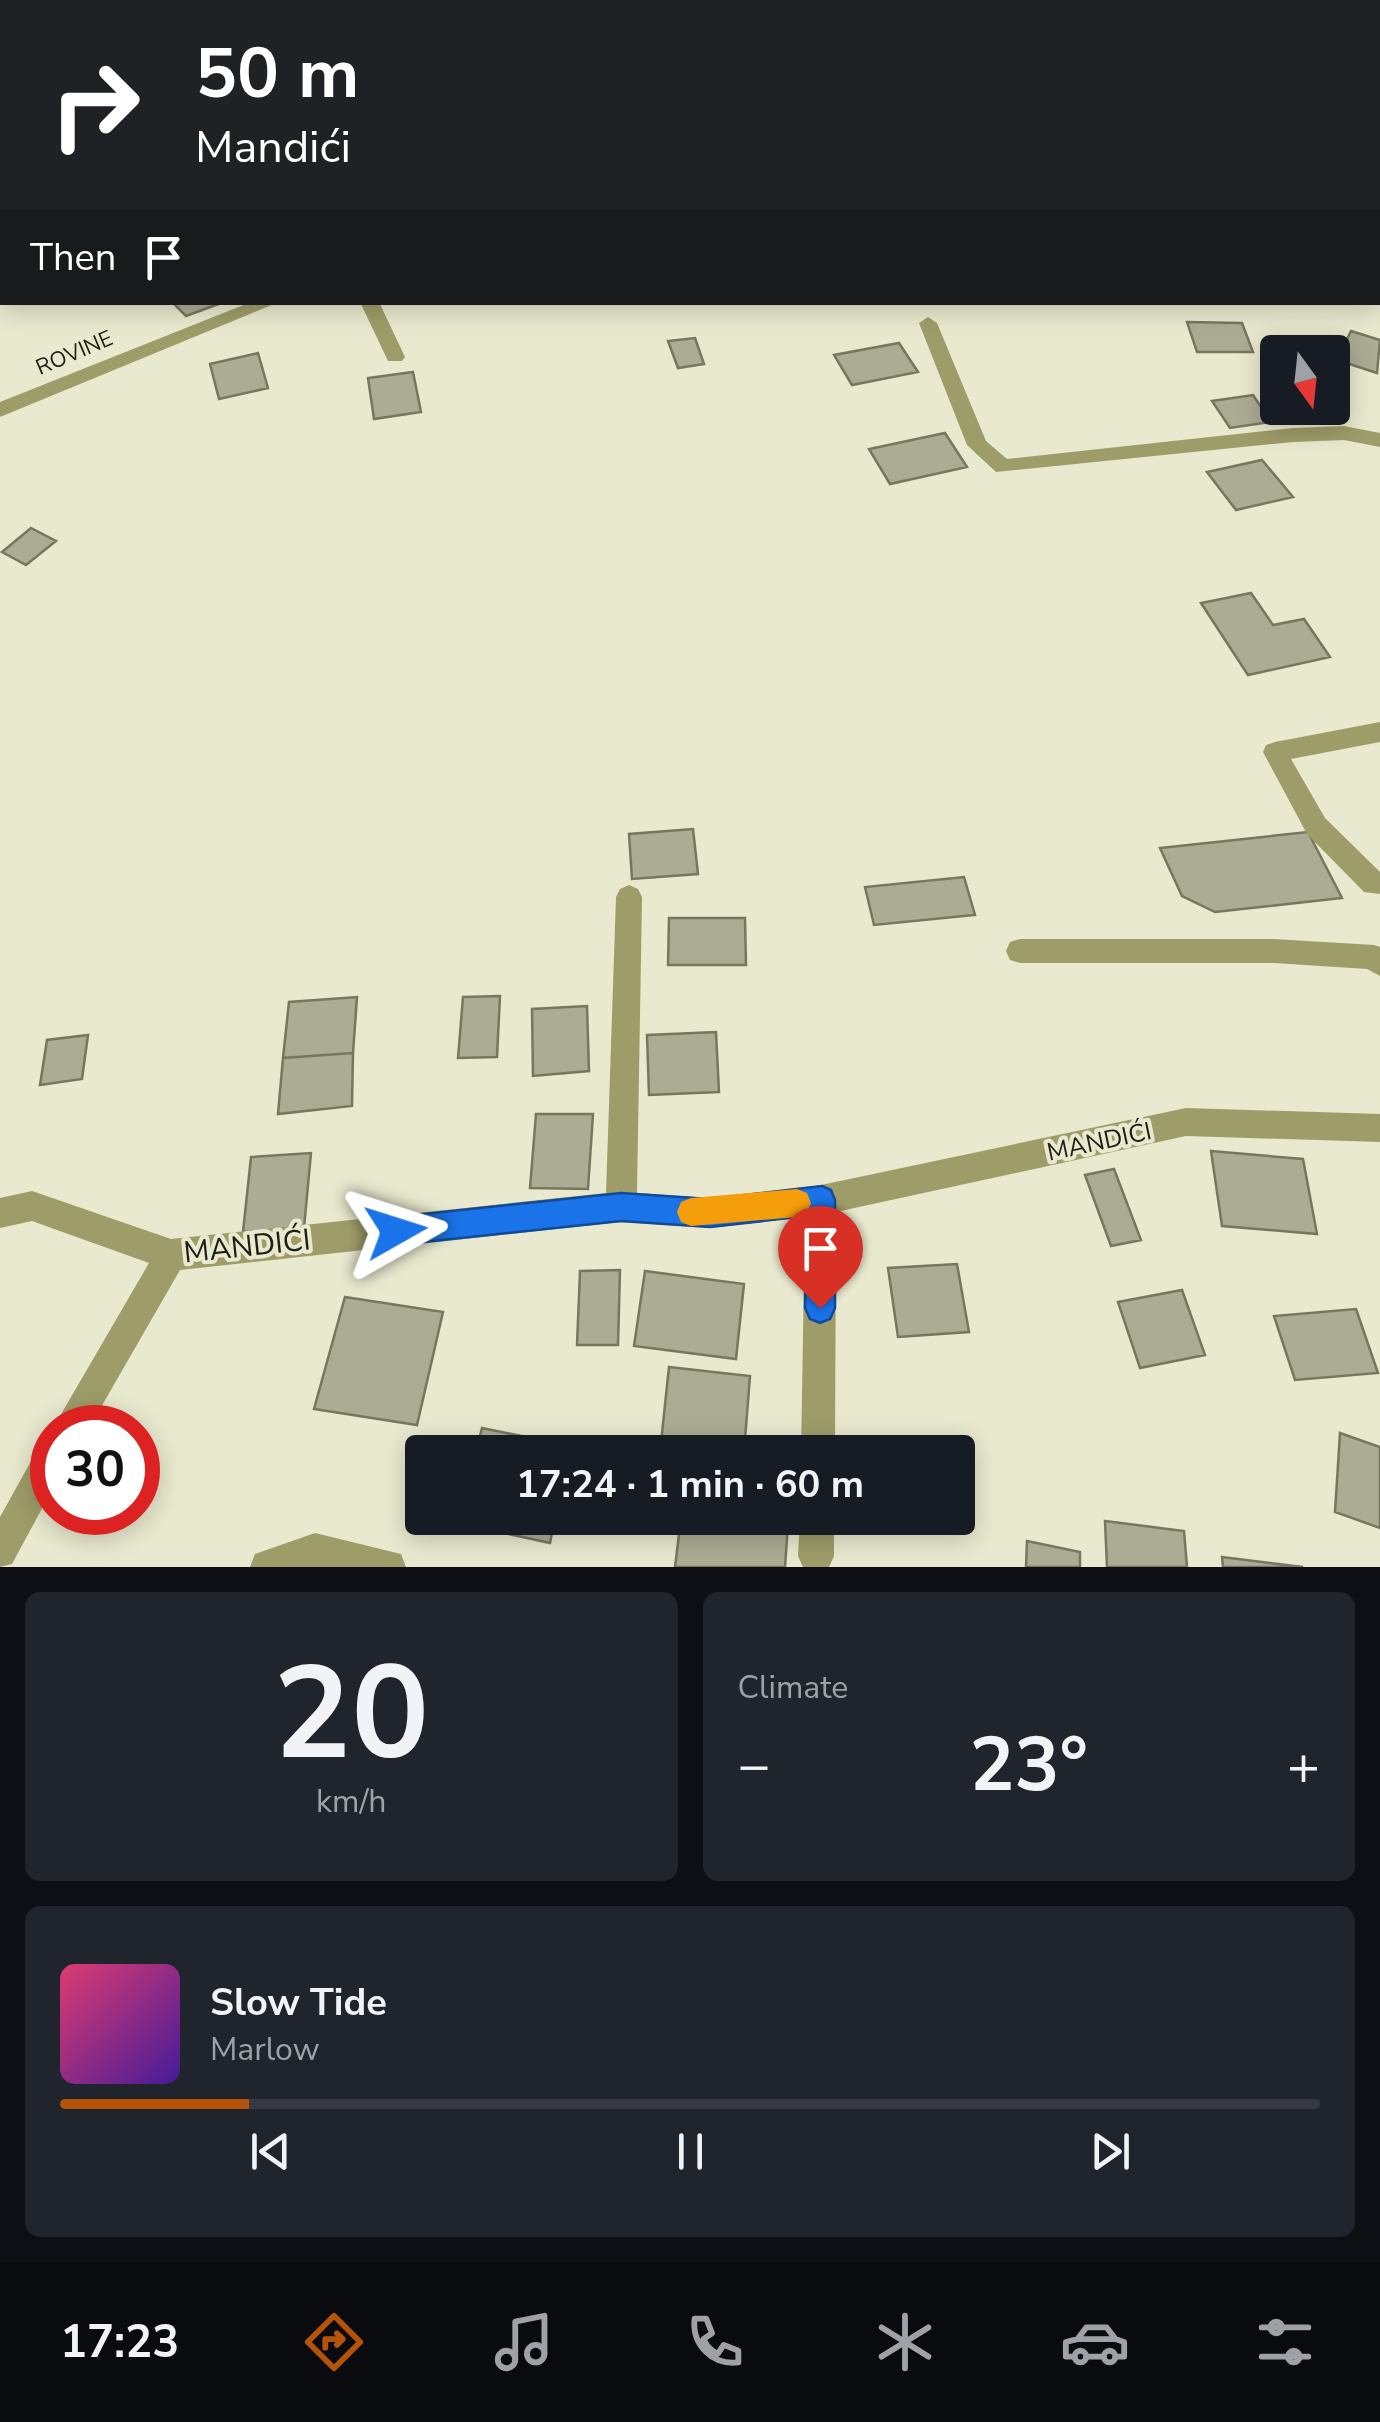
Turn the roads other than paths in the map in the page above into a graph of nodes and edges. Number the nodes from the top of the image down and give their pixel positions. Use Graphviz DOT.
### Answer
graph roads {
  1 [pos="262,305"];
  2 [pos="370,305"];
  3 [pos="928,323"];
  4 [pos="395,357"];
  5 [pos="4,404"];
  6 [pos="1380,440"];
  7 [pos="1380,732"];
  8 [pos="1380,883"];
  9 [pos="629,897"];
  10 [pos="1020,951"];
  11 [pos="1380,964"];
  12 [pos="1380,1128"];
  13 [pos="822,1200"];
  14 [pos="621,1207"];
  15 [pos="0,1214"];
  16 [pos="171,1255"];
  17 [pos="83,1405"];
  18 [pos="818,1435"];
  19 [pos="30,1497"];
  20 [pos="817,1535"];
  21 [pos="0,1552"];
  22 [pos="816,1556"];
  23 [pos="268,1567"];
  24 [pos="388,1567"];
  1 -- 5 [label="street, ROVINE"];
  2 -- 4 [label="street"];
  3 -- 6 [label="street"];
  7 -- 8 [label="street"];
  9 -- 14 [label="street"];
  10 -- 11 [label="street"];
  12 -- 13 [label="street, MANDIĆI"];
  13 -- 14 [label="street, MANDIĆI"];
  13 -- 18 [label="street"];
  14 -- 16 [label="street, MANDIĆI"];
  15 -- 16 [label="street, MANDIĆI"];
  16 -- 17 [label="street"];
  19 -- 21 [label="street"];
  20 -- 22 [label="street"];
  23 -- 24 [label="street"];
}
